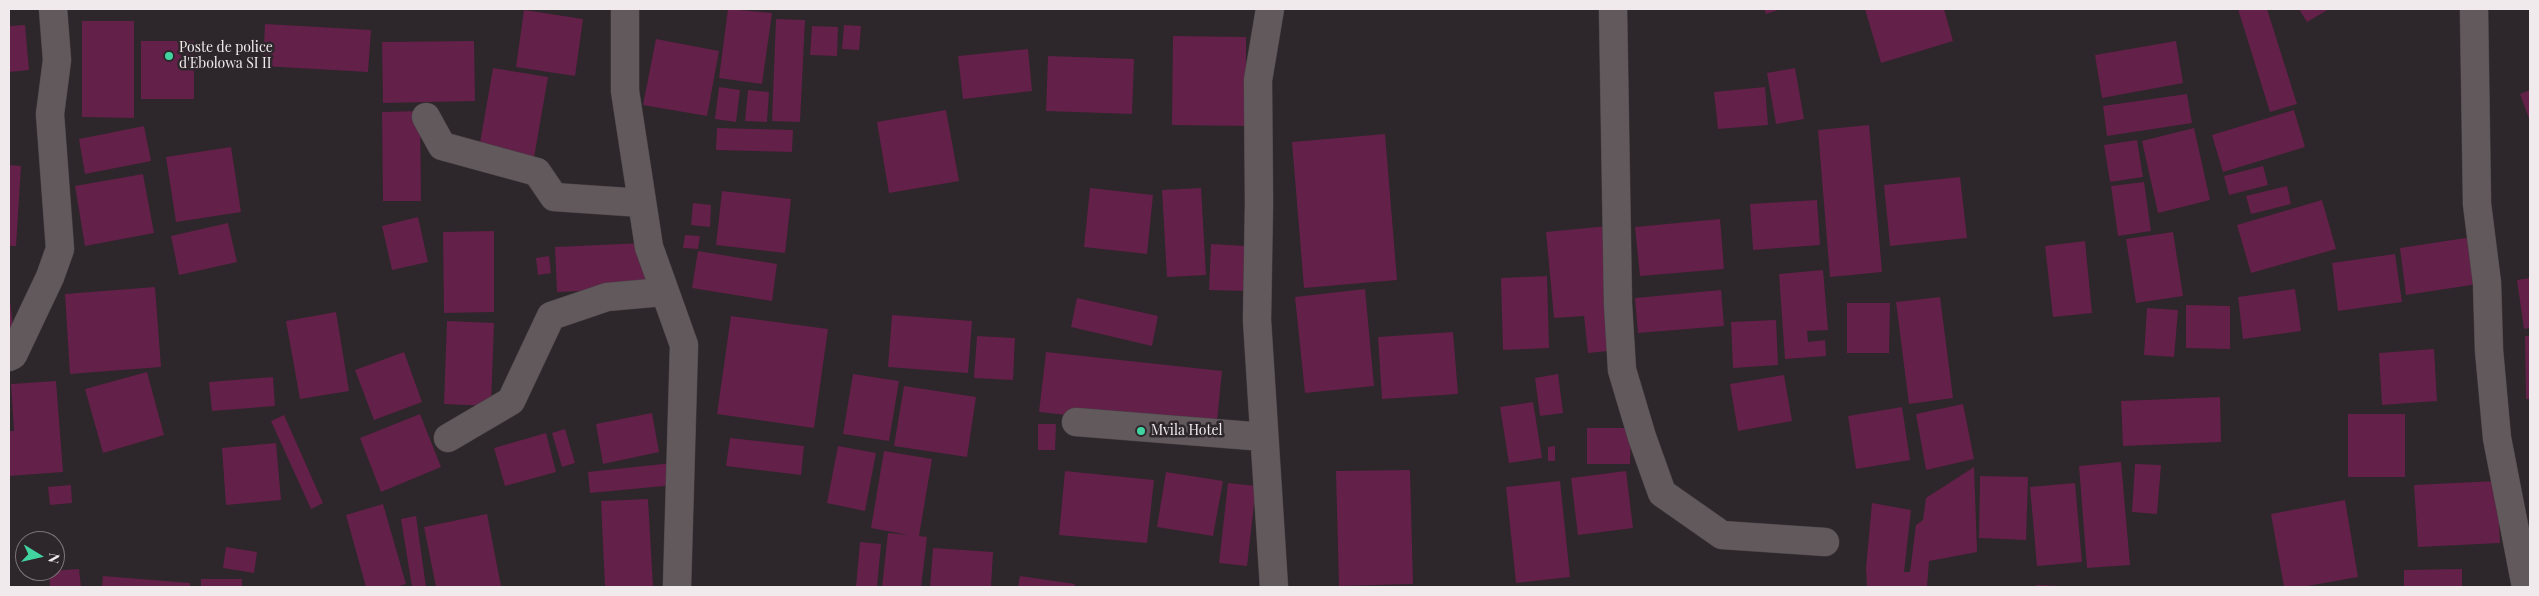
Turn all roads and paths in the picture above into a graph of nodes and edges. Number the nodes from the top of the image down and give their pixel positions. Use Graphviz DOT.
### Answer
graph roads {
  1 [pos="53,9"];
  2 [pos="625,9"];
  3 [pos="1270,9"];
  4 [pos="1613,9"];
  5 [pos="2474,9"];
  6 [pos="426,117"];
  7 [pos="642,203"];
  8 [pos="663,292"];
  9 [pos="9,357"];
  10 [pos="1076,422"];
  11 [pos="1264,437"];
  12 [pos="448,438"];
  13 [pos="1825,542"];
  14 [pos="677,586"];
  15 [pos="1274,587"];
  16 [pos="2526,587"];
  1 -- 9 [label="street"];
  2 -- 7 [label="street"];
  3 -- 11 [label="street"];
  4 -- 13 [label="street"];
  5 -- 16 [label="street"];
  6 -- 7 [label="street"];
  7 -- 8 [label="street"];
  8 -- 12 [label="street"];
  8 -- 14 [label="street"];
  10 -- 11 [label="street"];
  11 -- 15 [label="street"];
}
